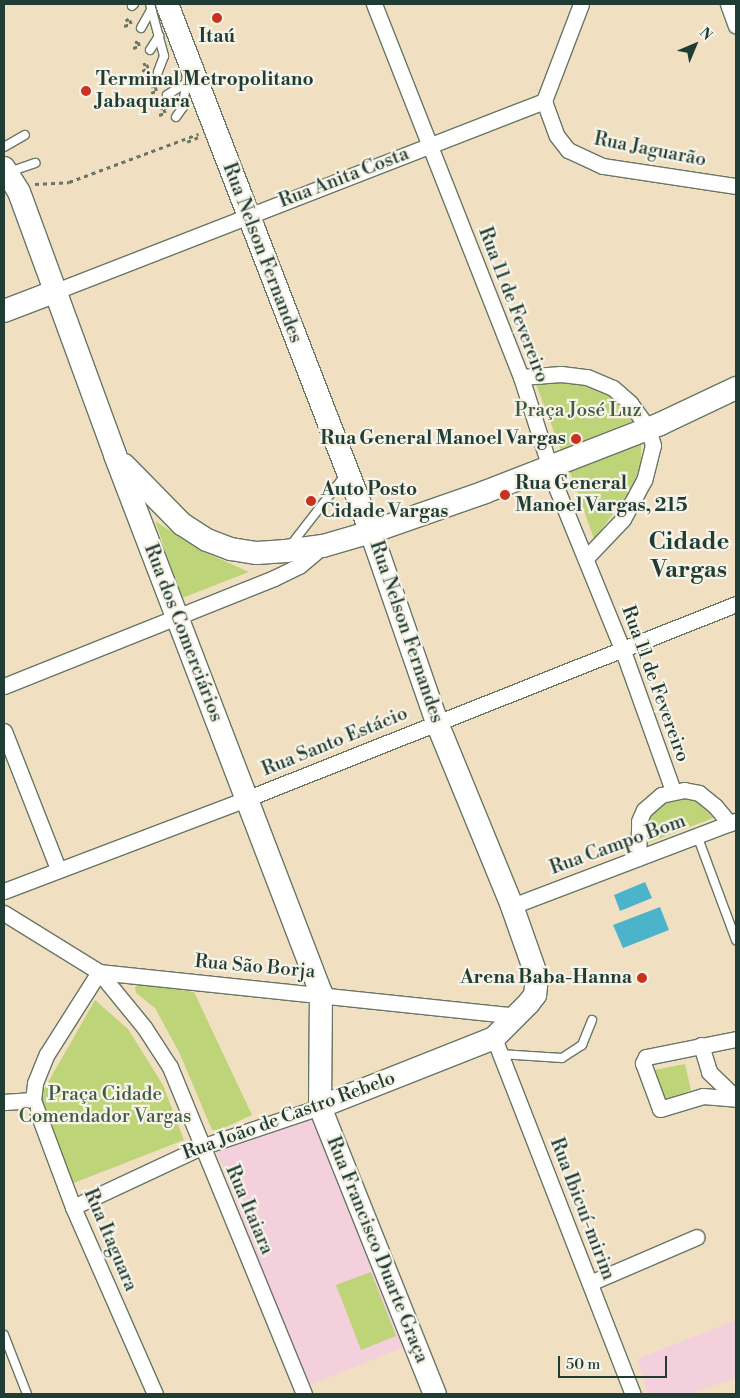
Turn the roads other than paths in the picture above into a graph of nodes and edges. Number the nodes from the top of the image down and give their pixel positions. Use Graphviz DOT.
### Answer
graph roads {
  1 [pos="374,4"];
  2 [pos="582,4"];
  3 [pos="728,4"];
  4 [pos="156,6"];
  5 [pos="736,26"];
  6 [pos="141,28"];
  7 [pos="159,36"];
  8 [pos="150,50"];
  9 [pos="158,72"];
  10 [pos="186,75"];
  11 [pos="167,95"];
  12 [pos="544,101"];
  13 [pos="176,117"];
  14 [pos="25,135"];
  15 [pos="428,145"];
  16 [pos="4,147"];
  17 [pos="35,163"];
  18 [pos="6,170"];
  19 [pos="736,186"];
  20 [pos="247,215"];
  21 [pos="56,290"];
  22 [pos="4,311"];
  23 [pos="521,377"];
  24 [pos="736,388"];
  25 [pos="648,428"];
  26 [pos="115,455"];
  27 [pos="549,468"];
  28 [pos="348,472"];
  29 [pos="371,532"];
  30 [pos="323,546"];
  31 [pos="286,551"];
  32 [pos="586,558"];
  33 [pos="736,604"];
  34 [pos="178,616"];
  35 [pos="623,651"];
  36 [pos="4,686"];
  37 [pos="437,723"];
  38 [pos="4,731"];
  39 [pos="673,791"];
  40 [pos="246,799"];
  41 [pos="733,822"];
  42 [pos="698,838"];
  43 [pos="638,858"];
  44 [pos="58,869"];
  45 [pos="4,891"];
  46 [pos="512,906"];
  47 [pos="4,913"];
  48 [pos="736,940"];
  49 [pos="99,972"];
  50 [pos="321,993"];
  51 [pos="592,1020"];
  52 [pos="505,1034"];
  53 [pos="736,1039"];
  54 [pos="700,1045"];
  55 [pos="736,1099"];
  56 [pos="33,1100"];
  57 [pos="320,1107"];
  58 [pos="5,1108"];
  59 [pos="201,1147"];
  60 [pos="73,1207"];
  61 [pos="697,1237"];
  62 [pos="590,1283"];
  63 [pos="4,1334"];
  64 [pos="27,1394"];
  65 [pos="155,1394"];
  66 [pos="304,1394"];
  67 [pos="435,1394"];
  68 [pos="633,1394"];
  1 -- 15 [label="street, Rua 11 de Fevereiro"];
  2 -- 12 [label="street"];
  3 -- 5 [label="street"];
  4 -- 6 [label="lane"];
  4 -- 7 [label="lane"];
  4 -- 10 [label="street, Rua Nelson Fernandes"];
  7 -- 8 [label="lane"];
  7 -- 9 [label="lane"];
  10 -- 11 [label="lane"];
  10 -- 13 [label="lane"];
  10 -- 20 [label="street, Rua Nelson Fernandes"];
  12 -- 15 [label="street, Rua Anita Costa"];
  12 -- 19 [label="street, Rua Jaguarão"];
  14 -- 16 [label="lane"];
  15 -- 20 [label="street, Rua Anita Costa"];
  15 -- 23 [label="street, Rua 11 de Fevereiro"];
  17 -- 18 [label="lane"];
  18 -- 21 [label="street, Rua dos Comerciários"];
  20 -- 21 [label="street, Rua Anita Costa"];
  20 -- 28 [label="street, Rua Nelson Fernandes"];
  21 -- 22 [label="street, Rua Anita Costa"];
  21 -- 26 [label="street, Rua dos Comerciários"];
  23 -- 25 [label="street"];
  23 -- 27 [label="street, Rua 11 de Fevereiro"];
  24 -- 25 [label="street"];
  25 -- 27 [label="street"];
  25 -- 32 [label="street"];
  26 -- 31 [label="street"];
  26 -- 34 [label="street, Rua dos Comerciários"];
  27 -- 29 [label="street"];
  27 -- 32 [label="street, Rua 11 de Fevereiro"];
  28 -- 29 [label="street, Rua Nelson Fernandes"];
  28 -- 31 [label="lane"];
  29 -- 30 [label="street"];
  29 -- 37 [label="street, Rua Nelson Fernandes"];
  30 -- 31 [label="street"];
  30 -- 34 [label="street"];
  32 -- 35 [label="street, Rua 11 de Fevereiro"];
  33 -- 35 [label="street, Rua Santo Estácio"];
  34 -- 36 [label="street"];
  34 -- 40 [label="street, Rua dos Comerciários"];
  35 -- 37 [label="street, Rua Santo Estácio"];
  35 -- 39 [label="street, Rua 11 de Fevereiro"];
  37 -- 40 [label="street, Rua Santo Estácio"];
  37 -- 46 [label="street, Rua Nelson Fernandes"];
  38 -- 44 [label="street"];
  39 -- 41 [label="street"];
  39 -- 43 [label="street"];
  40 -- 44 [label="street, Rua Santo Estácio"];
  40 -- 50 [label="street, Rua dos Comerciários"];
  41 -- 42 [label="street, Rua Campo Bom"];
  42 -- 43 [label="street, Rua Campo Bom"];
  42 -- 48 [label="lane"];
  43 -- 46 [label="street, Rua Campo Bom"];
  44 -- 45 [label="street, Rua Santo Estácio"];
  46 -- 52 [label="street, Rua Nelson Fernandes"];
  47 -- 49 [label="street, Rua São Borja"];
  49 -- 50 [label="street, Rua São Borja"];
  49 -- 56 [label="street"];
  49 -- 59 [label="street, Rua Itaiara"];
  50 -- 52 [label="street, Rua São Borja"];
  50 -- 57 [label="street, Rua dos Comerciários"];
  51 -- 52 [label="lane"];
  52 -- 57 [label="street, Rua João de Castro Rebelo"];
  52 -- 62 [label="street, Rua Ibicuí-mirim"];
  53 -- 54 [label="street"];
  54 -- 55 [label="street"];
  54 -- 55 [label="street"];
  56 -- 58 [label="street"];
  56 -- 60 [label="street, Rua Itaguara"];
  57 -- 59 [label="street, Rua João de Castro Rebelo"];
  57 -- 67 [label="street, Rua Francisco Duarte Graça"];
  59 -- 60 [label="street, Rua João de Castro Rebelo"];
  59 -- 66 [label="street, Rua Itaiara"];
  60 -- 65 [label="street, Rua Itaguara"];
  61 -- 62 [label="street"];
  62 -- 68 [label="street, Rua Ibicuí-mirim"];
  63 -- 64 [label="lane"];
}
